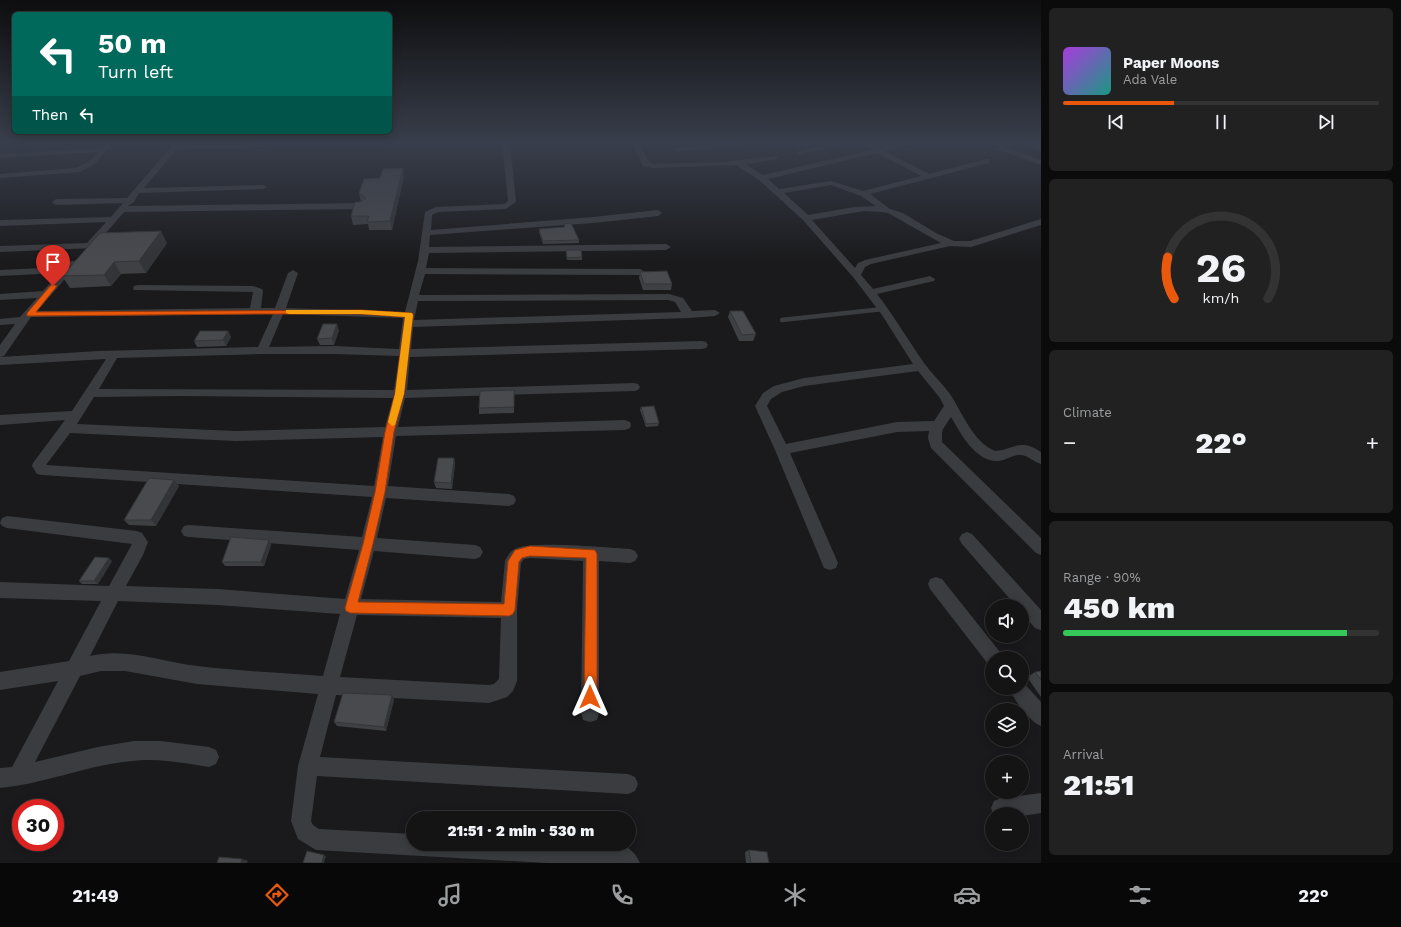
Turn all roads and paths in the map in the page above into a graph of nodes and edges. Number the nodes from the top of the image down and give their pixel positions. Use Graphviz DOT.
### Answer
graph roads {
  1 [pos="145,182"];
  2 [pos="510,182"];
  3 [pos="767,182"];
  4 [pos="902,182"];
  5 [pos="263,187"];
  6 [pos="138,191"];
  7 [pos="777,192"];
  8 [pos="864,194"];
  9 [pos="131,200"];
  10 [pos="56,202"];
  11 [pos="362,206"];
  12 [pos="123,209"];
  13 [pos="890,212"];
  14 [pos="658,213"];
  15 [pos="806,218"];
  16 [pos="114,219"];
  17 [pos="1041,222"];
  18 [pos="0,223"];
  19 [pos="427,233"];
  20 [pos="951,243"];
  21 [pos="90,246"];
  22 [pos="666,247"];
  23 [pos="0,249"];
  24 [pos="424,250"];
  25 [pos="67,270"];
  26 [pos="421,271"];
  27 [pos="640,272"];
  28 [pos="0,273"];
  29 [pos="293,273"];
  30 [pos="856,275"];
  31 [pos="930,279"];
  32 [pos="138,288"];
  33 [pos="870,293"];
  34 [pos="46,294"];
  35 [pos="0,296"];
  36 [pos="413,298"];
  37 [pos="883,309"];
  38 [pos="255,312"];
  39 [pos="279,312"];
  40 [pos="715,313"];
  41 [pos="689,315"];
  42 [pos="27,317"];
  43 [pos="409,320"];
  44 [pos="782,320"];
  45 [pos="0,322"];
  46 [pos="702,345"];
  47 [pos="262,351"];
  48 [pos="0,353"];
  49 [pos="404,353"];
  50 [pos="112,356"];
  51 [pos="0,361"];
  52 [pos="921,367"];
  53 [pos="634,387"];
  54 [pos="91,393"];
  55 [pos="400,394"];
  56 [pos="950,406"];
  57 [pos="77,415"];
  58 [pos="0,420"];
  59 [pos="625,425"];
  60 [pos="937,426"];
  61 [pos="68,428"];
  62 [pos="390,432"];
  63 [pos="782,450"];
  64 [pos="1041,459"];
  65 [pos="380,492"];
  66 [pos="509,500"];
  67 [pos="7,522"];
  68 [pos="189,531"];
  69 [pos="967,539"];
  70 [pos="368,544"];
  71 [pos="1041,548"];
  72 [pos="475,552"];
  73 [pos="591,554"];
  74 [pos="630,556"];
  75 [pos="830,563"];
  76 [pos="936,584"];
  77 [pos="0,590"];
  78 [pos="113,594"];
  79 [pos="350,608"];
  80 [pos="509,610"];
  81 [pos="1041,622"];
  82 [pos="989,651"];
  83 [pos="74,669"];
  84 [pos="0,680"];
  85 [pos="329,686"];
  86 [pos="1024,695"];
  87 [pos="590,713"];
  88 [pos="1041,717"];
  89 [pos="209,757"];
  90 [pos="308,766"];
  91 [pos="9,777"];
  92 [pos="628,784"];
  93 [pos="1041,803"];
  94 [pos="1009,807"];
  95 [pos="629,863"];
  1 -- 6 [label="street"];
  2 -- 19 [label="street"];
  3 -- 7 [label="street"];
  4 -- 8 [label="street"];
  5 -- 6 [label="street"];
  6 -- 9 [label="street"];
  7 -- 8 [label="street"];
  7 -- 15 [label="street"];
  8 -- 13 [label="street"];
  9 -- 10 [label="street"];
  9 -- 12 [label="street"];
  11 -- 12 [label="street"];
  12 -- 16 [label="street"];
  13 -- 15 [label="street"];
  13 -- 20 [label="street"];
  14 -- 19 [label="street"];
  15 -- 30 [label="street"];
  16 -- 18 [label="street"];
  16 -- 21 [label="street"];
  17 -- 20 [label="street"];
  19 -- 24 [label="street"];
  20 -- 30 [label="street"];
  21 -- 23 [label="street"];
  21 -- 25 [label="street"];
  22 -- 24 [label="street"];
  24 -- 26 [label="street"];
  25 -- 28 [label="street"];
  25 -- 34 [label="street"];
  26 -- 27 [label="street"];
  26 -- 36 [label="street"];
  29 -- 39 [label="street"];
  30 -- 33 [label="street"];
  31 -- 33 [label="street"];
  32 -- 38 [label="street"];
  33 -- 37 [label="street"];
  34 -- 35 [label="street"];
  34 -- 42 [label="street"];
  36 -- 41 [label="street"];
  36 -- 43 [label="street"];
  37 -- 44 [label="lane"];
  37 -- 52 [label="street"];
  38 -- 39 [label="street"];
  38 -- 42 [label="street"];
  39 -- 43 [label="street"];
  39 -- 47 [label="street"];
  40 -- 41 [label="street"];
  41 -- 43 [label="street"];
  42 -- 45 [label="street"];
  42 -- 48 [label="street"];
  43 -- 49 [label="street"];
  46 -- 49 [label="street"];
  47 -- 49 [label="street"];
  47 -- 50 [label="street"];
  49 -- 55 [label="street"];
  50 -- 51 [label="street"];
  50 -- 54 [label="street"];
  52 -- 56 [label="street"];
  52 -- 63 [label="street"];
  53 -- 55 [label="street"];
  54 -- 55 [label="street"];
  54 -- 57 [label="street"];
  55 -- 62 [label="street"];
  56 -- 60 [label="street"];
  56 -- 64 [label="street"];
  57 -- 58 [label="street"];
  57 -- 61 [label="street"];
  59 -- 62 [label="street"];
  60 -- 63 [label="street"];
  60 -- 71 [label="street"];
  61 -- 62 [label="street"];
  61 -- 65 [label="street"];
  62 -- 65 [label="street"];
  63 -- 75 [label="street"];
  65 -- 66 [label="street"];
  65 -- 70 [label="street"];
  67 -- 78 [label="street"];
  68 -- 70 [label="street"];
  69 -- 81 [label="street"];
  70 -- 72 [label="street"];
  70 -- 79 [label="street"];
  73 -- 74 [label="street"];
  73 -- 80 [label="street"];
  73 -- 87 [label="street"];
  76 -- 82 [label="street"];
  77 -- 78 [label="street"];
  78 -- 79 [label="street"];
  78 -- 83 [label="street"];
  79 -- 80 [label="street"];
  79 -- 85 [label="street"];
  80 -- 85 [label="street"];
  83 -- 84 [label="street"];
  83 -- 85 [label="street"];
  83 -- 91 [label="street"];
  85 -- 90 [label="street"];
  86 -- 88 [label="street"];
  89 -- 91 [label="street"];
  90 -- 92 [label="street"];
  90 -- 95 [label="street"];
  93 -- 94 [label="street"];
}
